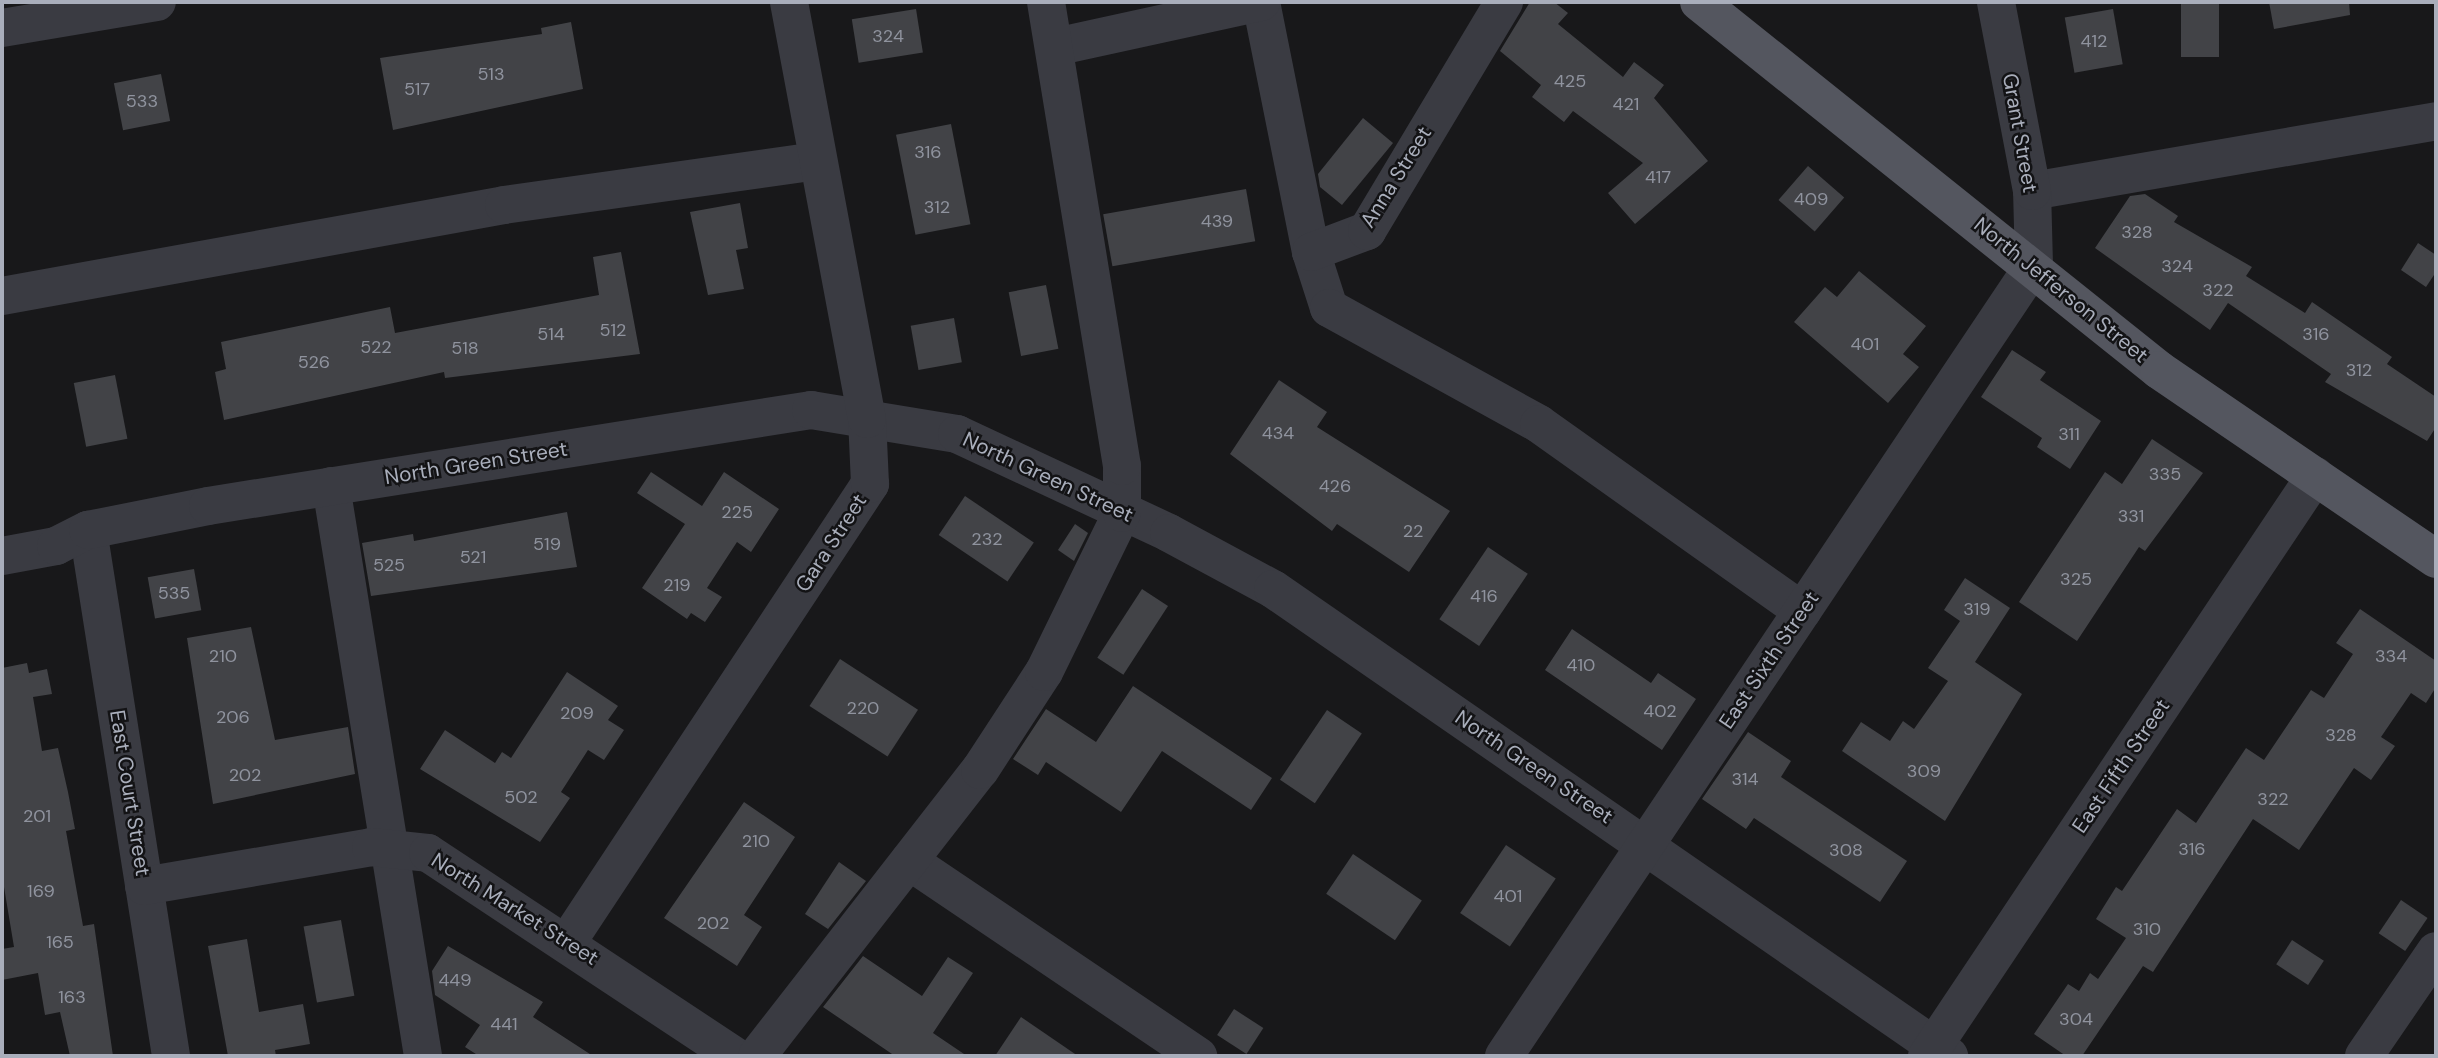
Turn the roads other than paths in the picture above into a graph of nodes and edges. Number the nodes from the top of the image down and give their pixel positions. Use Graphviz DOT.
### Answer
graph roads {
  1 [pos="157,2"];
  2 [pos="789,2"];
  3 [pos="1046,2"];
  4 [pos="1261,2"];
  5 [pos="1504,2"];
  6 [pos="1699,2"];
  7 [pos="1996,2"];
  8 [pos="2,28"];
  9 [pos="1055,47"];
  10 [pos="2436,121"];
  11 [pos="818,161"];
  12 [pos="2032,191"];
  13 [pos="1311,252"];
  14 [pos="2034,265"];
  15 [pos="2,296"];
  16 [pos="867,419"];
  17 [pos="2315,476"];
  18 [pos="331,486"];
  19 [pos="1122,513"];
  20 [pos="88,530"];
  21 [pos="2,556"];
  22 [pos="2436,558"];
  23 [pos="1802,611"];
  24 [pos="1646,844"];
  25 [pos="389,846"];
  26 [pos="909,861"];
  27 [pos="144,886"];
  28 [pos="568,941"];
  29 [pos="2436,951"];
  30 [pos="1937,1053"];
  31 [pos="171,1056"];
  32 [pos="423,1056"];
  33 [pos="735,1056"];
  34 [pos="757,1056"];
  35 [pos="1198,1056"];
  36 [pos="1504,1056"];
  37 [pos="2364,1056"];
  1 -- 8 [label="street"];
  2 -- 11 [label="street, Gara Street"];
  3 -- 9 [label="street"];
  4 -- 9 [label="street"];
  4 -- 13 [label="street"];
  5 -- 13 [label="street, Anna Street"];
  6 -- 14 [label="main road, North Jefferson Street"];
  7 -- 12 [label="street, Grant Street"];
  9 -- 19 [label="street"];
  10 -- 12 [label="street"];
  11 -- 15 [label="street"];
  11 -- 16 [label="street, Gara Street"];
  12 -- 14 [label="street, Grant Street"];
  13 -- 23 [label="street"];
  14 -- 17 [label="main road, North Jefferson Street"];
  14 -- 23 [label="street, East Sixth Street"];
  16 -- 18 [label="street, North Green Street"];
  16 -- 19 [label="street, North Green Street"];
  16 -- 28 [label="street, Gara Street"];
  17 -- 22 [label="main road, North Jefferson Street"];
  17 -- 30 [label="street, East Fifth Street"];
  18 -- 20 [label="street, North Green Street"];
  18 -- 25 [label="street"];
  19 -- 24 [label="street, North Green Street"];
  19 -- 26 [label="street"];
  20 -- 21 [label="street, North Green Street"];
  20 -- 27 [label="street, East Court Street"];
  23 -- 24 [label="street, East Sixth Street"];
  24 -- 30 [label="street, North Green Street"];
  24 -- 36 [label="street, East Sixth Street"];
  25 -- 27 [label="street, North Market Street"];
  25 -- 28 [label="street, North Market Street"];
  25 -- 32 [label="street"];
  26 -- 34 [label="street"];
  26 -- 35 [label="street"];
  27 -- 31 [label="street, East Court Street"];
  28 -- 33 [label="street, North Market Street"];
  29 -- 37 [label="street"];
}
